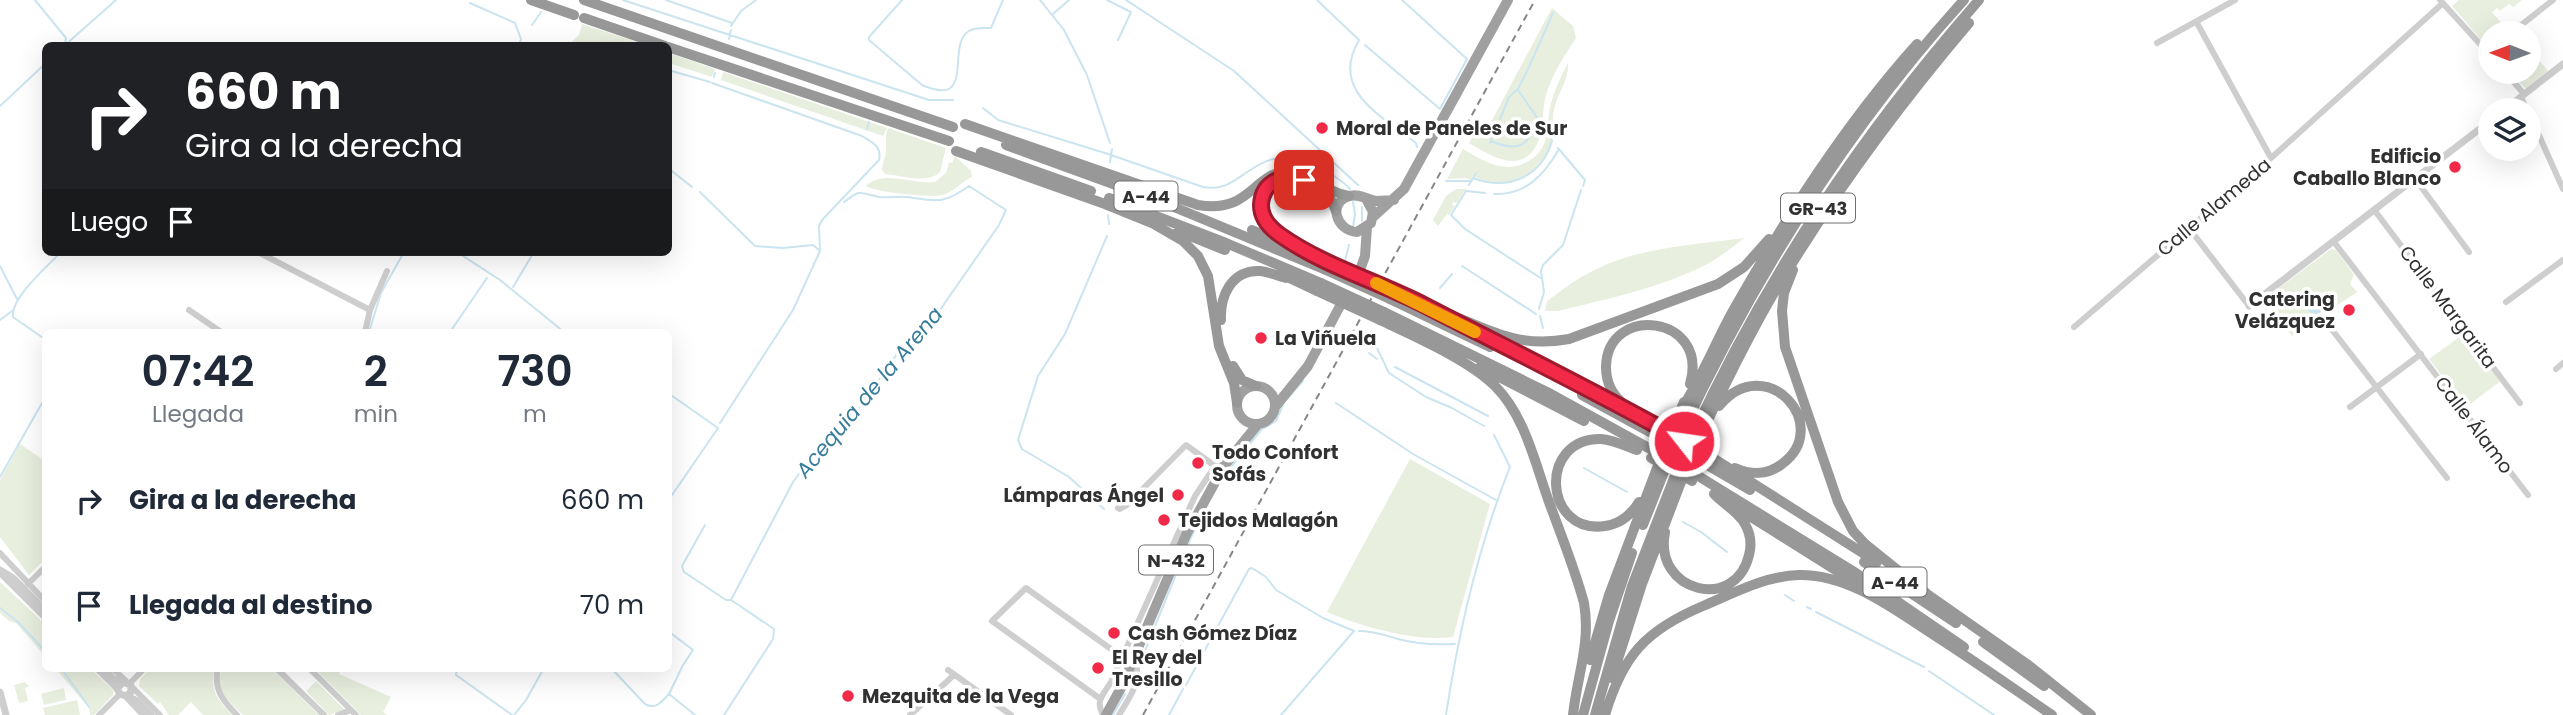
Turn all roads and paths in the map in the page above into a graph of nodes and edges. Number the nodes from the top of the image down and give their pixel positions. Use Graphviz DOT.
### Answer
graph roads {
  1 [pos="531,0"];
  2 [pos="584,0"];
  3 [pos="1508,0"];
  4 [pos="1957,0"];
  5 [pos="1964,0"];
  6 [pos="1979,0"];
  7 [pos="1988,0"];
  8 [pos="2235,0"];
  9 [pos="2553,0"];
  10 [pos="2442,2"];
  11 [pos="2526,21"];
  12 [pos="2197,23"];
  13 [pos="2478,40"];
  14 [pos="655,42"];
  15 [pos="2157,43"];
  16 [pos="672,48"];
  17 [pos="2563,64"];
  18 [pos="2514,84"];
  19 [pos="2523,96"];
  20 [pos="2520,98"];
  21 [pos="959,125"];
  22 [pos="2478,131"];
  23 [pos="2541,141"];
  24 [pos="952,146"];
  25 [pos="2272,158"];
  26 [pos="2416,180"];
  27 [pos="1843,186"];
  28 [pos="2563,190"];
  29 [pos="1803,195"];
  30 [pos="1349,196"];
  31 [pos="1178,199"];
  32 [pos="1366,199"];
  33 [pos="1394,200"];
  34 [pos="1336,211"];
  35 [pos="2375,211"];
  36 [pos="1373,217"];
  37 [pos="1152,223"];
  38 [pos="1367,227"];
  39 [pos="2189,228"];
  40 [pos="1351,232"];
  41 [pos="2334,242"];
  42 [pos="2469,251"];
  43 [pos="1314,255"];
  44 [pos="267,256"];
  45 [pos="1365,256"];
  46 [pos="2563,260"];
  47 [pos="1328,266"];
  48 [pos="1360,270"];
  49 [pos="387,271"];
  50 [pos="1286,278"];
  51 [pos="1319,287"];
  52 [pos="1392,295"];
  53 [pos="2506,302"];
  54 [pos="1340,306"];
  55 [pos="2249,306"];
  56 [pos="1427,307"];
  57 [pos="189,310"];
  58 [pos="370,310"];
  59 [pos="1382,316"];
  60 [pos="2326,322"];
  61 [pos="2074,327"];
  62 [pos="217,329"];
  63 [pos="366,329"];
  64 [pos="1408,333"];
  65 [pos="2421,354"];
  66 [pos="2563,363"];
  67 [pos="2556,369"];
  68 [pos="1297,380"];
  69 [pos="1256,386"];
  70 [pos="2378,387"];
  71 [pos="1269,391"];
  72 [pos="1237,402"];
  73 [pos="2521,403"];
  74 [pos="1275,407"];
  75 [pos="2350,407"];
  76 [pos="1682,408"];
  77 [pos="1641,417"];
  78 [pos="1243,419"];
  79 [pos="1258,424"];
  80 [pos="1706,430"];
  81 [pos="1240,447"];
  82 [pos="1637,450"];
  83 [pos="1677,456"];
  84 [pos="1720,462"];
  85 [pos="1219,466"];
  86 [pos="2447,478"];
  87 [pos="1650,485"];
  88 [pos="1714,494"];
  89 [pos="2528,495"];
  90 [pos="1118,508"];
  91 [pos="1669,510"];
  92 [pos="0,553"];
  93 [pos="0,563"];
  94 [pos="42,570"];
  95 [pos="0,571"];
  96 [pos="13,578"];
  97 [pos="28,584"];
  98 [pos="1926,593"];
  99 [pos="42,597"];
  100 [pos="42,607"];
  101 [pos="1895,610"];
  102 [pos="42,615"];
  103 [pos="1122,657"];
  104 [pos="1135,657"];
  105 [pos="102,672"];
  106 [pos="108,672"];
  107 [pos="114,672"];
  108 [pos="141,672"];
  109 [pos="218,672"];
  110 [pos="281,672"];
  111 [pos="314,672"];
  112 [pos="1116,686"];
  113 [pos="125,689"];
  114 [pos="0,694"];
  115 [pos="1129,697"];
  116 [pos="1099,702"];
  117 [pos="354,713"];
  118 [pos="6,715"];
  119 [pos="99,715"];
  120 [pos="143,715"];
  121 [pos="151,715"];
  122 [pos="160,715"];
  123 [pos="237,715"];
  124 [pos="324,715"];
  125 [pos="338,715"];
  126 [pos="910,715"];
  127 [pos="1011,715"];
  128 [pos="1094,715"];
  129 [pos="1105,715"];
  130 [pos="1119,715"];
  131 [pos="1573,715"];
  132 [pos="1583,715"];
  133 [pos="1595,715"];
  134 [pos="1604,715"];
  135 [pos="2052,715"];
  136 [pos="2058,715"];
  137 [pos="2083,715"];
  138 [pos="2091,715"];
  1 -- 14 [label="highway"];
  2 -- 21 [label="highway"];
  3 -- 33 [label="highway"];
  4 -- 29 [label="highway"];
  5 -- 83 [label="highway, GR-43"];
  6 -- 83 [label="highway, GR-43"];
  7 -- 27 [label="highway"];
  8 -- 12 [label="street"];
  9 -- 11 [label="street"];
  10 -- 13 [label="street"];
  10 -- 25 [label="street, Calle Alameda"];
  12 -- 15 [label="street"];
  12 -- 25 [label="street"];
  16 -- 24 [label="highway"];
  17 -- 19 [label="street"];
  18 -- 19 [label="street"];
  19 -- 20 [label="street"];
  21 -- 31 [label="highway"];
  21 -- 47 [label="highway, A-44"];
  22 -- 26 [label="street"];
  23 -- 28 [label="street"];
  24 -- 37 [label="highway"];
  24 -- 51 [label="highway, A-44"];
  25 -- 39 [label="street, Calle Alameda"];
  26 -- 35 [label="street"];
  26 -- 42 [label="street"];
  27 -- 80 [label="highway"];
  27 -- 98 [label="highway"];
  29 -- 56 [label="highway"];
  29 -- 76 [label="highway"];
  30 -- 31 [label="highway"];
  30 -- 32 [label="highway"];
  30 -- 34 [label="highway"];
  31 -- 43 [label="highway"];
  32 -- 33 [label="highway"];
  32 -- 36 [label="highway"];
  33 -- 36 [label="highway"];
  34 -- 40 [label="highway"];
  34 -- 43 [label="highway"];
  35 -- 41 [label="street"];
  35 -- 73 [label="street, Calle Margarita"];
  36 -- 38 [label="highway"];
  37 -- 50 [label="highway"];
  37 -- 72 [label="highway"];
  38 -- 40 [label="highway"];
  38 -- 45 [label="highway"];
  39 -- 55 [label="street"];
  39 -- 61 [label="street, Calle Alameda"];
  40 -- 45 [label="highway"];
  41 -- 55 [label="street"];
  41 -- 65 [label="street, Calle Álamo"];
  43 -- 47 [label="highway"];
  44 -- 58 [label="street"];
  45 -- 48 [label="highway"];
  46 -- 53 [label="street"];
  47 -- 52 [label="highway, A-44, bridge"];
  49 -- 58 [label="street"];
  50 -- 51 [label="highway"];
  50 -- 69 [label="highway"];
  51 -- 59 [label="highway, A-44, bridge"];
  52 -- 56 [label="highway"];
  52 -- 83 [label="highway, A-44"];
  54 -- 68 [label="highway, N-432"];
  56 -- 77 [label="highway"];
  57 -- 62 [label="street"];
  58 -- 63 [label="street"];
  59 -- 64 [label="highway"];
  59 -- 83 [label="highway, A-44"];
  60 -- 70 [label="street"];
  64 -- 82 [label="highway"];
  64 -- 131 [label="highway"];
  65 -- 70 [label="street"];
  65 -- 89 [label="street, Calle Álamo"];
  66 -- 67 [label="street"];
  68 -- 71 [label="highway"];
  68 -- 74 [label="highway, N-432"];
  69 -- 71 [label="highway"];
  69 -- 72 [label="highway"];
  70 -- 75 [label="street"];
  70 -- 86 [label="street"];
  71 -- 74 [label="highway"];
  72 -- 78 [label="highway"];
  74 -- 79 [label="highway, N-432"];
  76 -- 77 [label="highway"];
  76 -- 83 [label="highway"];
  77 -- 83 [label="highway"];
  78 -- 79 [label="highway"];
  78 -- 81 [label="highway"];
  79 -- 81 [label="highway, N-432"];
  80 -- 83 [label="highway"];
  80 -- 84 [label="highway"];
  81 -- 85 [label="highway, N-432"];
  82 -- 83 [label="highway"];
  82 -- 87 [label="highway"];
  83 -- 84 [label="highway"];
  83 -- 87 [label="highway"];
  83 -- 88 [label="highway"];
  83 -- 91 [label="highway"];
  83 -- 132 [label="highway, GR-43"];
  83 -- 133 [label="highway, GR-43"];
  83 -- 136 [label="highway, A-44"];
  83 -- 137 [label="highway, A-44"];
  84 -- 98 [label="highway"];
  85 -- 90 [label="street"];
  85 -- 103 [label="street"];
  85 -- 104 [label="highway, N-432"];
  87 -- 131 [label="highway"];
  88 -- 91 [label="highway"];
  88 -- 101 [label="highway"];
  91 -- 134 [label="highway"];
  92 -- 97 [label="street"];
  93 -- 96 [label="street"];
  94 -- 97 [label="street"];
  95 -- 96 [label="street"];
  95 -- 102 [label="street"];
  96 -- 100 [label="street"];
  97 -- 99 [label="street"];
  98 -- 138 [label="highway"];
  101 -- 134 [label="highway"];
  101 -- 135 [label="highway"];
  103 -- 112 [label="street"];
  103 -- 116 [label="street"];
  104 -- 112 [label="highway, N-432"];
  104 -- 115 [label="street"];
  105 -- 113 [label="street"];
  106 -- 113 [label="street"];
  107 -- 113 [label="street"];
  108 -- 113 [label="street"];
  109 -- 123 [label="street"];
  110 -- 124 [label="street"];
  111 -- 117 [label="street"];
  112 -- 115 [label="street"];
  112 -- 116 [label="street"];
  112 -- 129 [label="highway, N-432"];
  113 -- 119 [label="street"];
  113 -- 120 [label="street"];
  113 -- 121 [label="street"];
  113 -- 122 [label="street"];
  114 -- 118 [label="street"];
  115 -- 130 [label="street"];
  116 -- 128 [label="street"];
  116 -- 129 [label="street"];
  117 -- 125 [label="street"];
  126 -- 127 [label="street"];
}
